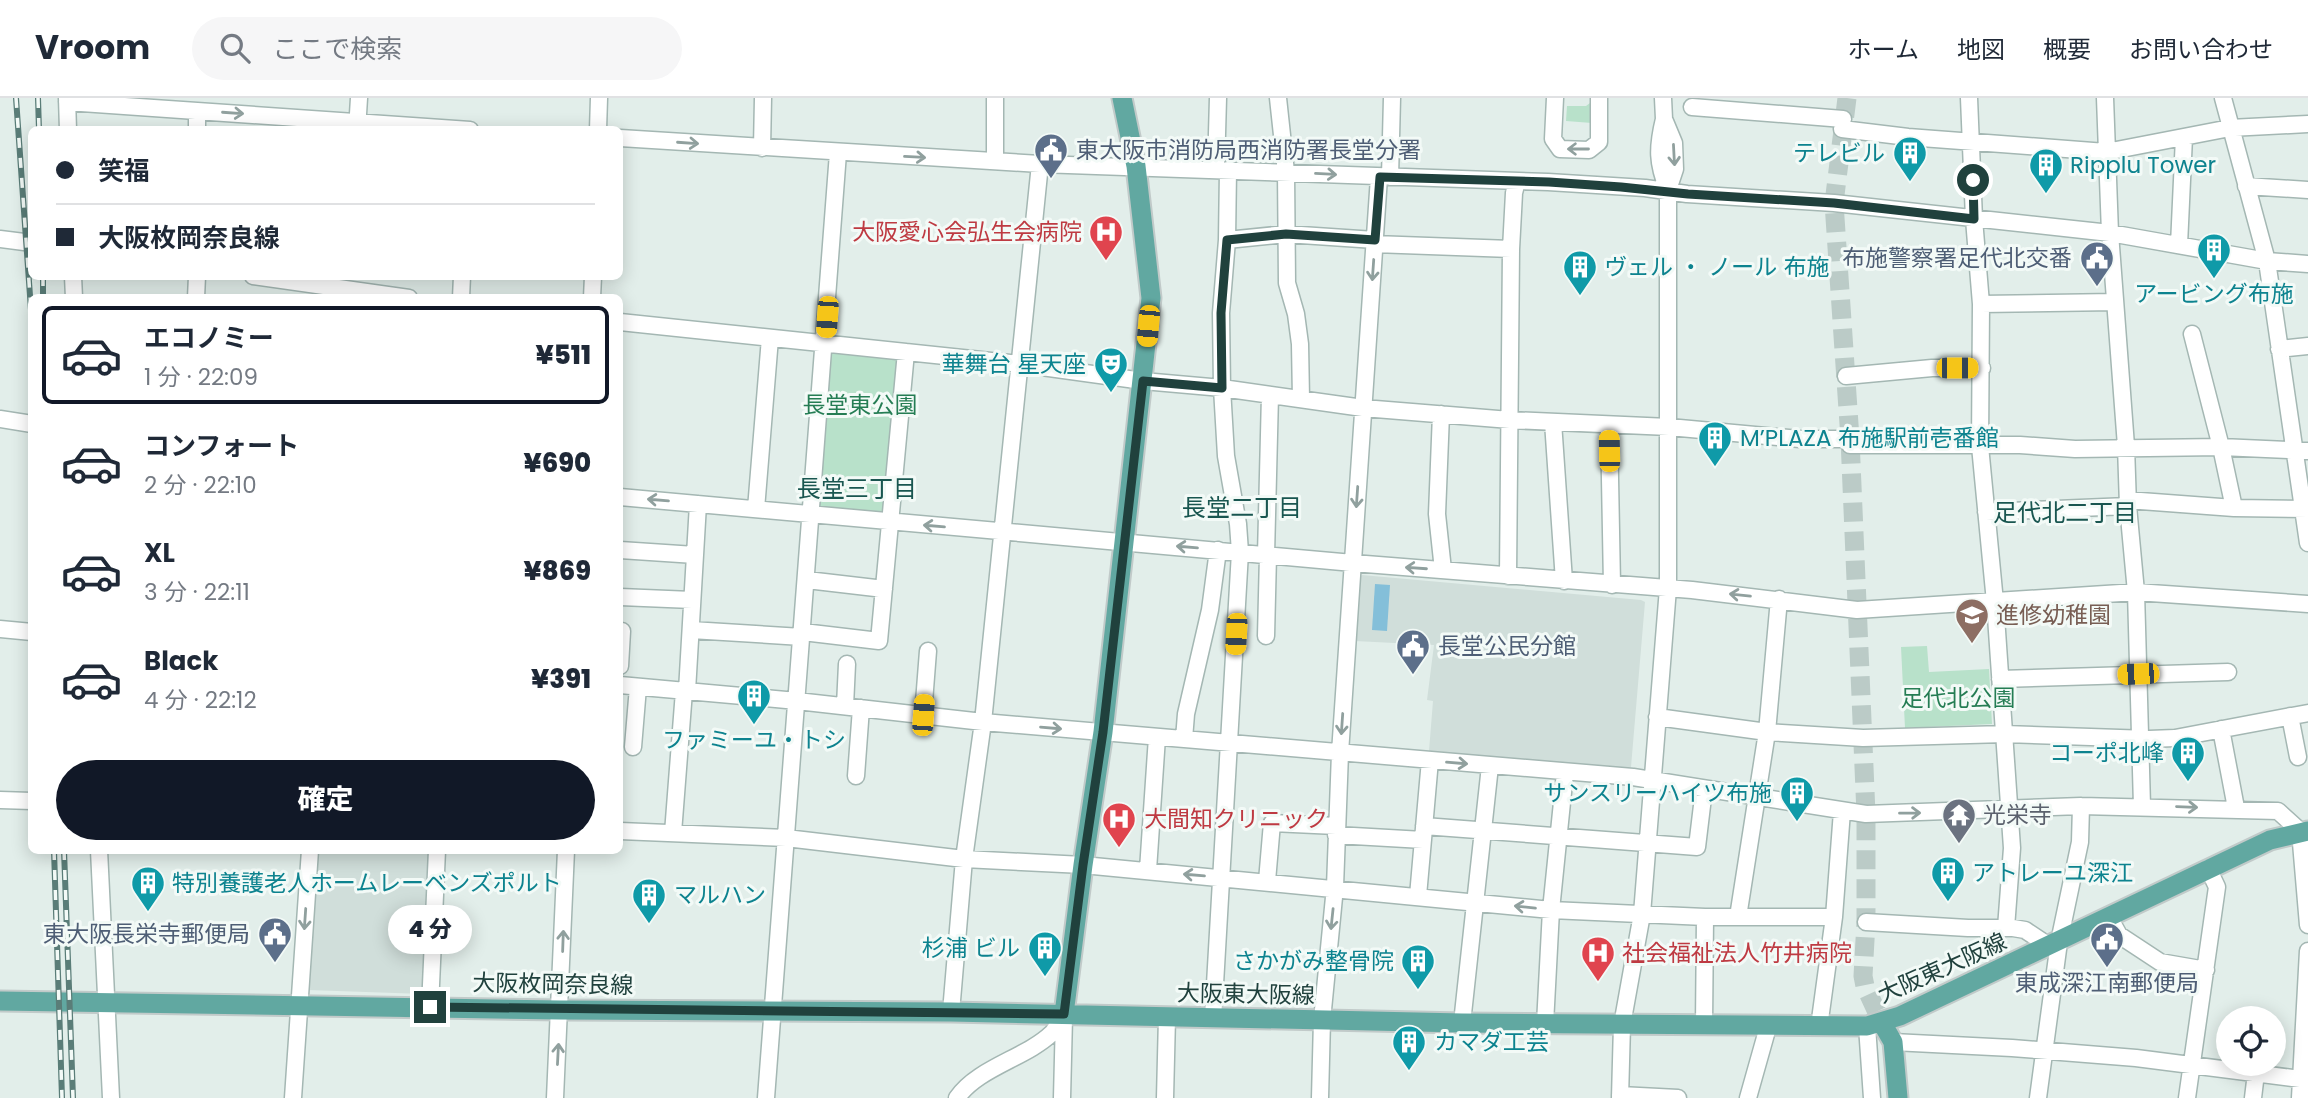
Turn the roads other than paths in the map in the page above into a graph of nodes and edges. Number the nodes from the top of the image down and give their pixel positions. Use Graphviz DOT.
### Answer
graph roads {
  1 [pos="359,98"];
  2 [pos="599,98"];
  3 [pos="763,98"];
  4 [pos="995,98"];
  5 [pos="1122,98"];
  6 [pos="1218,98"];
  7 [pos="1278,98"];
  8 [pos="1392,98"];
  9 [pos="1555,98"];
  10 [pos="1599,98"];
  11 [pos="1663,98"];
  12 [pos="1969,98"];
  13 [pos="2105,98"];
  14 [pos="2223,98"];
  15 [pos="67,100"];
  16 [pos="1692,107"];
  17 [pos="197,111"];
  18 [pos="2308,124"];
  19 [pos="357,125"];
  20 [pos="68,126"];
  21 [pos="197,126"];
  22 [pos="380,126"];
  23 [pos="598,126"];
  24 [pos="2231,128"];
  25 [pos="2184,137"];
  26 [pos="623,138"];
  27 [pos="1971,142"];
  28 [pos="762,148"];
  29 [pos="2106,152"];
  30 [pos="838,153"];
  31 [pos="995,161"];
  32 [pos="1040,164"];
  33 [pos="1136,166"];
  34 [pos="1222,170"];
  35 [pos="1286,172"];
  36 [pos="1385,177"];
  37 [pos="1517,181"];
  38 [pos="2246,186"];
  39 [pos="1668,190"];
  40 [pos="2308,190"];
  41 [pos="1974,219"];
  42 [pos="2110,233"];
  43 [pos="1286,234"];
  44 [pos="0,239"];
  45 [pos="1227,240"];
  46 [pos="28,242"];
  47 [pos="1375,242"];
  48 [pos="2179,245"];
  49 [pos="1511,249"];
  50 [pos="2267,261"];
  51 [pos="2308,264"];
  52 [pos="278,280"];
  53 [pos="346,288"];
  54 [pos="276,294"];
  55 [pos="384,294"];
  56 [pos="2115,302"];
  57 [pos="1981,304"];
  58 [pos="623,322"];
  59 [pos="2192,334"];
  60 [pos="770,338"];
  61 [pos="825,345"];
  62 [pos="2308,346"];
  63 [pos="2279,349"];
  64 [pos="906,352"];
  65 [pos="1020,364"];
  66 [pos="1982,368"];
  67 [pos="1846,376"];
  68 [pos="1143,381"];
  69 [pos="1222,388"];
  70 [pos="1270,395"];
  71 [pos="1301,399"];
  72 [pos="1363,408"];
  73 [pos="1441,414"];
  74 [pos="0,419"];
  75 [pos="1510,420"];
  76 [pos="1553,422"];
  77 [pos="28,423"];
  78 [pos="1609,425"];
  79 [pos="1670,427"];
  80 [pos="1980,446"];
  81 [pos="2126,446"];
  82 [pos="2221,447"];
  83 [pos="2301,451"];
  84 [pos="623,497"];
  85 [pos="2127,503"];
  86 [pos="698,504"];
  87 [pos="2234,508"];
  88 [pos="756,509"];
  89 [pos="2305,509"];
  90 [pos="1986,512"];
  91 [pos="812,514"];
  92 [pos="890,522"];
  93 [pos="1002,532"];
  94 [pos="1124,541"];
  95 [pos="2308,543"];
  96 [pos="623,550"];
  97 [pos="1217,550"];
  98 [pos="1240,552"];
  99 [pos="695,555"];
  100 [pos="1267,555"];
  101 [pos="1353,564"];
  102 [pos="1443,570"];
  103 [pos="1508,576"];
  104 [pos="807,580"];
  105 [pos="1564,581"];
  106 [pos="1612,585"];
  107 [pos="1668,588"];
  108 [pos="884,589"];
  109 [pos="2136,592"];
  110 [pos="623,597"];
  111 [pos="1779,599"];
  112 [pos="692,600"];
  113 [pos="1995,602"];
  114 [pos="2308,604"];
  115 [pos="0,629"];
  116 [pos="691,630"];
  117 [pos="28,632"];
  118 [pos="802,634"];
  119 [pos="1266,636"];
  120 [pos="928,651"];
  121 [pos="848,664"];
  122 [pos="2228,672"];
  123 [pos="2138,674"];
  124 [pos="2000,678"];
  125 [pos="623,685"];
  126 [pos="638,687"];
  127 [pos="685,691"];
  128 [pos="797,701"];
  129 [pos="853,707"];
  130 [pos="2308,713"];
  131 [pos="923,715"];
  132 [pos="2290,716"];
  133 [pos="1657,718"];
  134 [pos="984,722"];
  135 [pos="2221,729"];
  136 [pos="1103,732"];
  137 [pos="1767,732"];
  138 [pos="2005,734"];
  139 [pos="1157,737"];
  140 [pos="2140,737"];
  141 [pos="1184,739"];
  142 [pos="1230,743"];
  143 [pos="633,747"];
  144 [pos="1340,752"];
  145 [pos="2298,757"];
  146 [pos="1430,760"];
  147 [pos="1490,766"];
  148 [pos="1565,773"];
  149 [pos="856,776"];
  150 [pos="1652,780"];
  151 [pos="1704,789"];
  152 [pos="1756,797"];
  153 [pos="0,800"];
  154 [pos="28,801"];
  155 [pos="2081,806"];
  156 [pos="2142,806"];
  157 [pos="2010,807"];
  158 [pos="2236,808"];
  159 [pos="1842,811"];
  160 [pos="1336,830"];
  161 [pos="1483,830"];
  162 [pos="623,831"];
  163 [pos="2304,831"];
  164 [pos="673,833"];
  165 [pos="1424,833"];
  166 [pos="1559,835"];
  167 [pos="786,838"];
  168 [pos="1647,842"];
  169 [pos="99,854"];
  170 [pos="310,854"];
  171 [pos="437,854"];
  172 [pos="566,854"];
  173 [pos="964,859"];
  174 [pos="1083,865"];
  175 [pos="2208,868"];
  176 [pos="1148,870"];
  177 [pos="1221,877"];
  178 [pos="1267,881"];
  179 [pos="1335,887"];
  180 [pos="1418,896"];
  181 [pos="1475,902"];
  182 [pos="1551,909"];
  183 [pos="1642,914"];
  184 [pos="1834,916"];
  185 [pos="1705,917"];
  186 [pos="1738,917"];
  187 [pos="2109,917"];
  188 [pos="1867,922"];
  189 [pos="2308,925"];
  190 [pos="2006,928"];
  191 [pos="2054,944"];
  192 [pos="2308,951"];
  193 [pos="2206,970"];
  194 [pos="0,1001"];
  195 [pos="107,1003"];
  196 [pos="298,1004"];
  197 [pos="430,1007"];
  198 [pos="2306,1009"];
  199 [pos="560,1010"];
  200 [pos="774,1011"];
  201 [pos="951,1012"];
  202 [pos="1064,1014"];
  203 [pos="1167,1017"];
  204 [pos="1213,1018"];
  205 [pos="1322,1020"];
  206 [pos="1462,1023"];
  207 [pos="1545,1024"];
  208 [pos="1875,1024"];
  209 [pos="1622,1025"];
  210 [pos="1704,1026"];
  211 [pos="1768,1027"];
  212 [pos="1819,1027"];
  213 [pos="1893,1042"];
  214 [pos="2043,1052"];
  215 [pos="2192,1065"];
  216 [pos="2216,1068"];
  217 [pos="2256,1076"];
  218 [pos="2277,1076"];
  219 [pos="2304,1080"];
  220 [pos="1620,1096"];
  221 [pos="111,1098"];
  222 [pos="293,1098"];
  223 [pos="555,1098"];
  224 [pos="766,1098"];
  225 [pos="957,1098"];
  226 [pos="1062,1098"];
  227 [pos="1165,1098"];
  228 [pos="1320,1098"];
  229 [pos="1678,1098"];
  230 [pos="1748,1098"];
  231 [pos="1872,1098"];
  232 [pos="1898,1098"];
  233 [pos="2038,1098"];
  234 [pos="2188,1098"];
  235 [pos="2253,1098"];
  236 [pos="2300,1098"];
  1 -- 19 [label="street"];
  2 -- 23 [label="street"];
  3 -- 28 [label="street"];
  4 -- 31 [label="street"];
  5 -- 33 [label="main road"];
  6 -- 34 [label="street"];
  7 -- 35 [label="street"];
  8 -- 36 [label="street"];
  10 -- 9 [label="street, one-way"];
  11 -- 39 [label="street"];
  12 -- 27 [label="street"];
  13 -- 29 [label="street"];
  14 -- 24 [label="street"];
  15 -- 17 [label="street"];
  15 -- 20 [label="street"];
  16 -- 27 [label="street"];
  17 -- 19 [label="street, one-way"];
  17 -- 21 [label="street"];
  18 -- 24 [label="street"];
  19 -- 22 [label="street"];
  24 -- 25 [label="street"];
  24 -- 38 [label="street"];
  25 -- 29 [label="street"];
  25 -- 48 [label="street"];
  26 -- 28 [label="street, one-way"];
  27 -- 29 [label="street"];
  27 -- 41 [label="street"];
  28 -- 30 [label="street"];
  29 -- 42 [label="street"];
  30 -- 31 [label="street, one-way"];
  30 -- 61 [label="street"];
  31 -- 32 [label="street"];
  32 -- 33 [label="street"];
  32 -- 65 [label="street"];
  33 -- 34 [label="street"];
  33 -- 68 [label="main road"];
  34 -- 35 [label="street"];
  34 -- 45 [label="street"];
  35 -- 36 [label="street, one-way"];
  35 -- 43 [label="street"];
  36 -- 37 [label="street"];
  36 -- 47 [label="street"];
  37 -- 39 [label="street"];
  37 -- 49 [label="street"];
  38 -- 40 [label="street"];
  38 -- 50 [label="street"];
  39 -- 41 [label="street"];
  39 -- 79 [label="street"];
  41 -- 42 [label="street"];
  41 -- 57 [label="street"];
  42 -- 48 [label="street"];
  42 -- 56 [label="street"];
  43 -- 45 [label="street"];
  43 -- 47 [label="street"];
  43 -- 71 [label="street"];
  44 -- 46 [label="street"];
  45 -- 69 [label="street"];
  47 -- 49 [label="street"];
  47 -- 72 [label="street, one-way"];
  48 -- 50 [label="street"];
  49 -- 75 [label="street"];
  50 -- 51 [label="street"];
  50 -- 63 [label="street"];
  52 -- 53 [label="street"];
  52 -- 54 [label="street"];
  53 -- 55 [label="street"];
  56 -- 57 [label="street"];
  56 -- 81 [label="street"];
  57 -- 66 [label="street"];
  58 -- 60 [label="street"];
  59 -- 82 [label="street"];
  60 -- 61 [label="street"];
  60 -- 88 [label="street"];
  61 -- 64 [label="street"];
  61 -- 91 [label="street"];
  62 -- 63 [label="street"];
  63 -- 83 [label="street"];
  64 -- 65 [label="street"];
  64 -- 92 [label="street"];
  65 -- 68 [label="street"];
  65 -- 93 [label="street"];
  66 -- 67 [label="street"];
  66 -- 80 [label="street"];
  68 -- 69 [label="street"];
  68 -- 94 [label="main road"];
  69 -- 70 [label="street"];
  69 -- 98 [label="street"];
  70 -- 71 [label="street"];
  70 -- 100 [label="street"];
  71 -- 72 [label="street"];
  72 -- 73 [label="street"];
  72 -- 101 [label="street, one-way"];
  73 -- 75 [label="street"];
  73 -- 102 [label="street"];
  74 -- 77 [label="street"];
  75 -- 76 [label="street"];
  75 -- 103 [label="street"];
  76 -- 78 [label="street"];
  76 -- 105 [label="street"];
  78 -- 79 [label="street"];
  78 -- 106 [label="street"];
  79 -- 80 [label="street"];
  79 -- 107 [label="street"];
  80 -- 81 [label="street"];
  80 -- 90 [label="street"];
  81 -- 82 [label="street"];
  81 -- 85 [label="street"];
  82 -- 83 [label="street"];
  82 -- 87 [label="street"];
  83 -- 89 [label="street"];
  86 -- 84 [label="street, one-way"];
  85 -- 87 [label="street"];
  85 -- 90 [label="street"];
  85 -- 109 [label="street"];
  86 -- 88 [label="street"];
  86 -- 99 [label="street"];
  87 -- 89 [label="street"];
  88 -- 91 [label="street"];
  89 -- 95 [label="street"];
  90 -- 113 [label="street"];
  91 -- 92 [label="street"];
  91 -- 104 [label="street"];
  93 -- 92 [label="street, one-way"];
  92 -- 108 [label="street"];
  93 -- 94 [label="street"];
  93 -- 134 [label="street"];
  97 -- 94 [label="street, one-way"];
  94 -- 136 [label="main road"];
  96 -- 99 [label="street"];
  97 -- 98 [label="street"];
  97 -- 141 [label="street"];
  98 -- 100 [label="street"];
  98 -- 142 [label="street"];
  99 -- 112 [label="street"];
  100 -- 101 [label="street"];
  100 -- 119 [label="street"];
  102 -- 101 [label="street, one-way"];
  101 -- 144 [label="street, one-way"];
  102 -- 103 [label="street"];
  103 -- 105 [label="street"];
  104 -- 108 [label="street"];
  104 -- 118 [label="street"];
  105 -- 106 [label="street"];
  106 -- 107 [label="street"];
  111 -- 107 [label="street, one-way"];
  107 -- 133 [label="street"];
  108 -- 118 [label="street"];
  109 -- 113 [label="street"];
  109 -- 114 [label="street"];
  109 -- 123 [label="street"];
  110 -- 112 [label="street"];
  111 -- 113 [label="street"];
  111 -- 137 [label="street"];
  112 -- 116 [label="street"];
  113 -- 124 [label="street"];
  115 -- 117 [label="street"];
  116 -- 118 [label="street"];
  116 -- 127 [label="street"];
  118 -- 128 [label="street"];
  120 -- 131 [label="street"];
  121 -- 129 [label="street"];
  122 -- 123 [label="street"];
  123 -- 124 [label="street"];
  123 -- 140 [label="street"];
  124 -- 138 [label="street"];
  125 -- 126 [label="street"];
  126 -- 127 [label="street"];
  126 -- 143 [label="street"];
  127 -- 128 [label="street"];
  127 -- 164 [label="street"];
  128 -- 129 [label="street"];
  128 -- 167 [label="street"];
  129 -- 131 [label="street"];
  129 -- 149 [label="street"];
  130 -- 132 [label="street"];
  131 -- 134 [label="street"];
  132 -- 135 [label="street"];
  132 -- 145 [label="street"];
  133 -- 137 [label="street"];
  133 -- 150 [label="street"];
  134 -- 136 [label="street, one-way"];
  134 -- 173 [label="street"];
  135 -- 140 [label="street"];
  135 -- 158 [label="street"];
  136 -- 139 [label="street"];
  136 -- 174 [label="main road"];
  137 -- 138 [label="street"];
  137 -- 152 [label="street"];
  138 -- 140 [label="street"];
  138 -- 157 [label="street"];
  139 -- 141 [label="street"];
  139 -- 176 [label="street"];
  140 -- 156 [label="street"];
  141 -- 142 [label="street"];
  142 -- 144 [label="street"];
  142 -- 177 [label="street"];
  144 -- 146 [label="street"];
  144 -- 160 [label="street"];
  146 -- 147 [label="street, one-way"];
  146 -- 165 [label="street"];
  147 -- 148 [label="street"];
  147 -- 161 [label="street"];
  148 -- 150 [label="street"];
  148 -- 166 [label="street"];
  150 -- 151 [label="street"];
  150 -- 168 [label="street"];
  151 -- 152 [label="street"];
  151 -- 168 [label="street"];
  152 -- 159 [label="street"];
  152 -- 186 [label="street"];
  153 -- 154 [label="street"];
  155 -- 156 [label="street"];
  155 -- 157 [label="street"];
  155 -- 191 [label="street"];
  156 -- 158 [label="street, one-way"];
  159 -- 157 [label="street, one-way"];
  157 -- 190 [label="street"];
  158 -- 163 [label="street"];
  159 -- 184 [label="street"];
  160 -- 165 [label="street"];
  160 -- 178 [label="street"];
  160 -- 179 [label="street"];
  161 -- 165 [label="street"];
  161 -- 166 [label="street"];
  161 -- 181 [label="street"];
  162 -- 164 [label="street"];
  163 -- 175 [label="main road, 大阪東大阪線"];
  163 -- 189 [label="street"];
  164 -- 167 [label="street"];
  165 -- 180 [label="street"];
  166 -- 168 [label="street"];
  166 -- 182 [label="street"];
  167 -- 173 [label="street"];
  167 -- 200 [label="street"];
  168 -- 183 [label="street"];
  169 -- 195 [label="street"];
  170 -- 196 [label="street, one-way"];
  171 -- 197 [label="street"];
  199 -- 172 [label="street, one-way"];
  173 -- 174 [label="street"];
  173 -- 201 [label="street"];
  174 -- 176 [label="street"];
  174 -- 202 [label="main road"];
  175 -- 187 [label="main road, 大阪東大阪線"];
  175 -- 193 [label="street"];
  177 -- 176 [label="street, one-way"];
  177 -- 178 [label="street"];
  177 -- 204 [label="street"];
  178 -- 179 [label="street"];
  179 -- 180 [label="street"];
  179 -- 205 [label="street, one-way"];
  180 -- 181 [label="street"];
  182 -- 181 [label="street, one-way"];
  181 -- 206 [label="street"];
  182 -- 183 [label="street"];
  182 -- 207 [label="street"];
  183 -- 185 [label="street"];
  183 -- 209 [label="street"];
  184 -- 186 [label="street"];
  184 -- 212 [label="street"];
  185 -- 186 [label="street"];
  185 -- 210 [label="street"];
  187 -- 191 [label="main road, 大阪東大阪線"];
  187 -- 193 [label="street"];
  188 -- 190 [label="street"];
  190 -- 191 [label="street"];
  191 -- 208 [label="main road, 大阪東大阪線"];
  191 -- 214 [label="street"];
  192 -- 198 [label="street"];
  193 -- 215 [label="street"];
  194 -- 195 [label="main road, 大阪枚岡奈良線"];
  195 -- 196 [label="main road, 大阪枚岡奈良線"];
  195 -- 221 [label="street"];
  196 -- 197 [label="main road, 大阪枚岡奈良線"];
  196 -- 222 [label="street"];
  197 -- 199 [label="main road, 大阪枚岡奈良線"];
  198 -- 219 [label="street"];
  199 -- 200 [label="main road, 大阪枚岡奈良線"];
  223 -- 199 [label="street, one-way"];
  200 -- 201 [label="main road, 大阪枚岡奈良線"];
  200 -- 224 [label="street"];
  201 -- 202 [label="main road, 大阪枚岡奈良線"];
  202 -- 203 [label="main road, 大阪東大阪線"];
  202 -- 225 [label="street"];
  202 -- 226 [label="street"];
  203 -- 204 [label="main road, 大阪東大阪線"];
  203 -- 227 [label="street"];
  204 -- 205 [label="main road, 大阪東大阪線"];
  205 -- 206 [label="main road, 大阪東大阪線"];
  205 -- 228 [label="street"];
  206 -- 207 [label="main road, 大阪東大阪線"];
  207 -- 209 [label="main road, 大阪東大阪線"];
  208 -- 212 [label="main road, 大阪東大阪線"];
  208 -- 213 [label="main road"];
  208 -- 231 [label="street"];
  209 -- 210 [label="main road, 大阪東大阪線"];
  209 -- 220 [label="street"];
  210 -- 211 [label="main road, 大阪東大阪線"];
  211 -- 212 [label="main road, 大阪東大阪線"];
  211 -- 230 [label="street"];
  213 -- 214 [label="street"];
  213 -- 232 [label="main road"];
  214 -- 215 [label="street"];
  214 -- 233 [label="street"];
  215 -- 216 [label="street"];
  215 -- 234 [label="street"];
  217 -- 235 [label="street"];
  218 -- 219 [label="street"];
  219 -- 236 [label="street"];
  220 -- 229 [label="street"];
}
